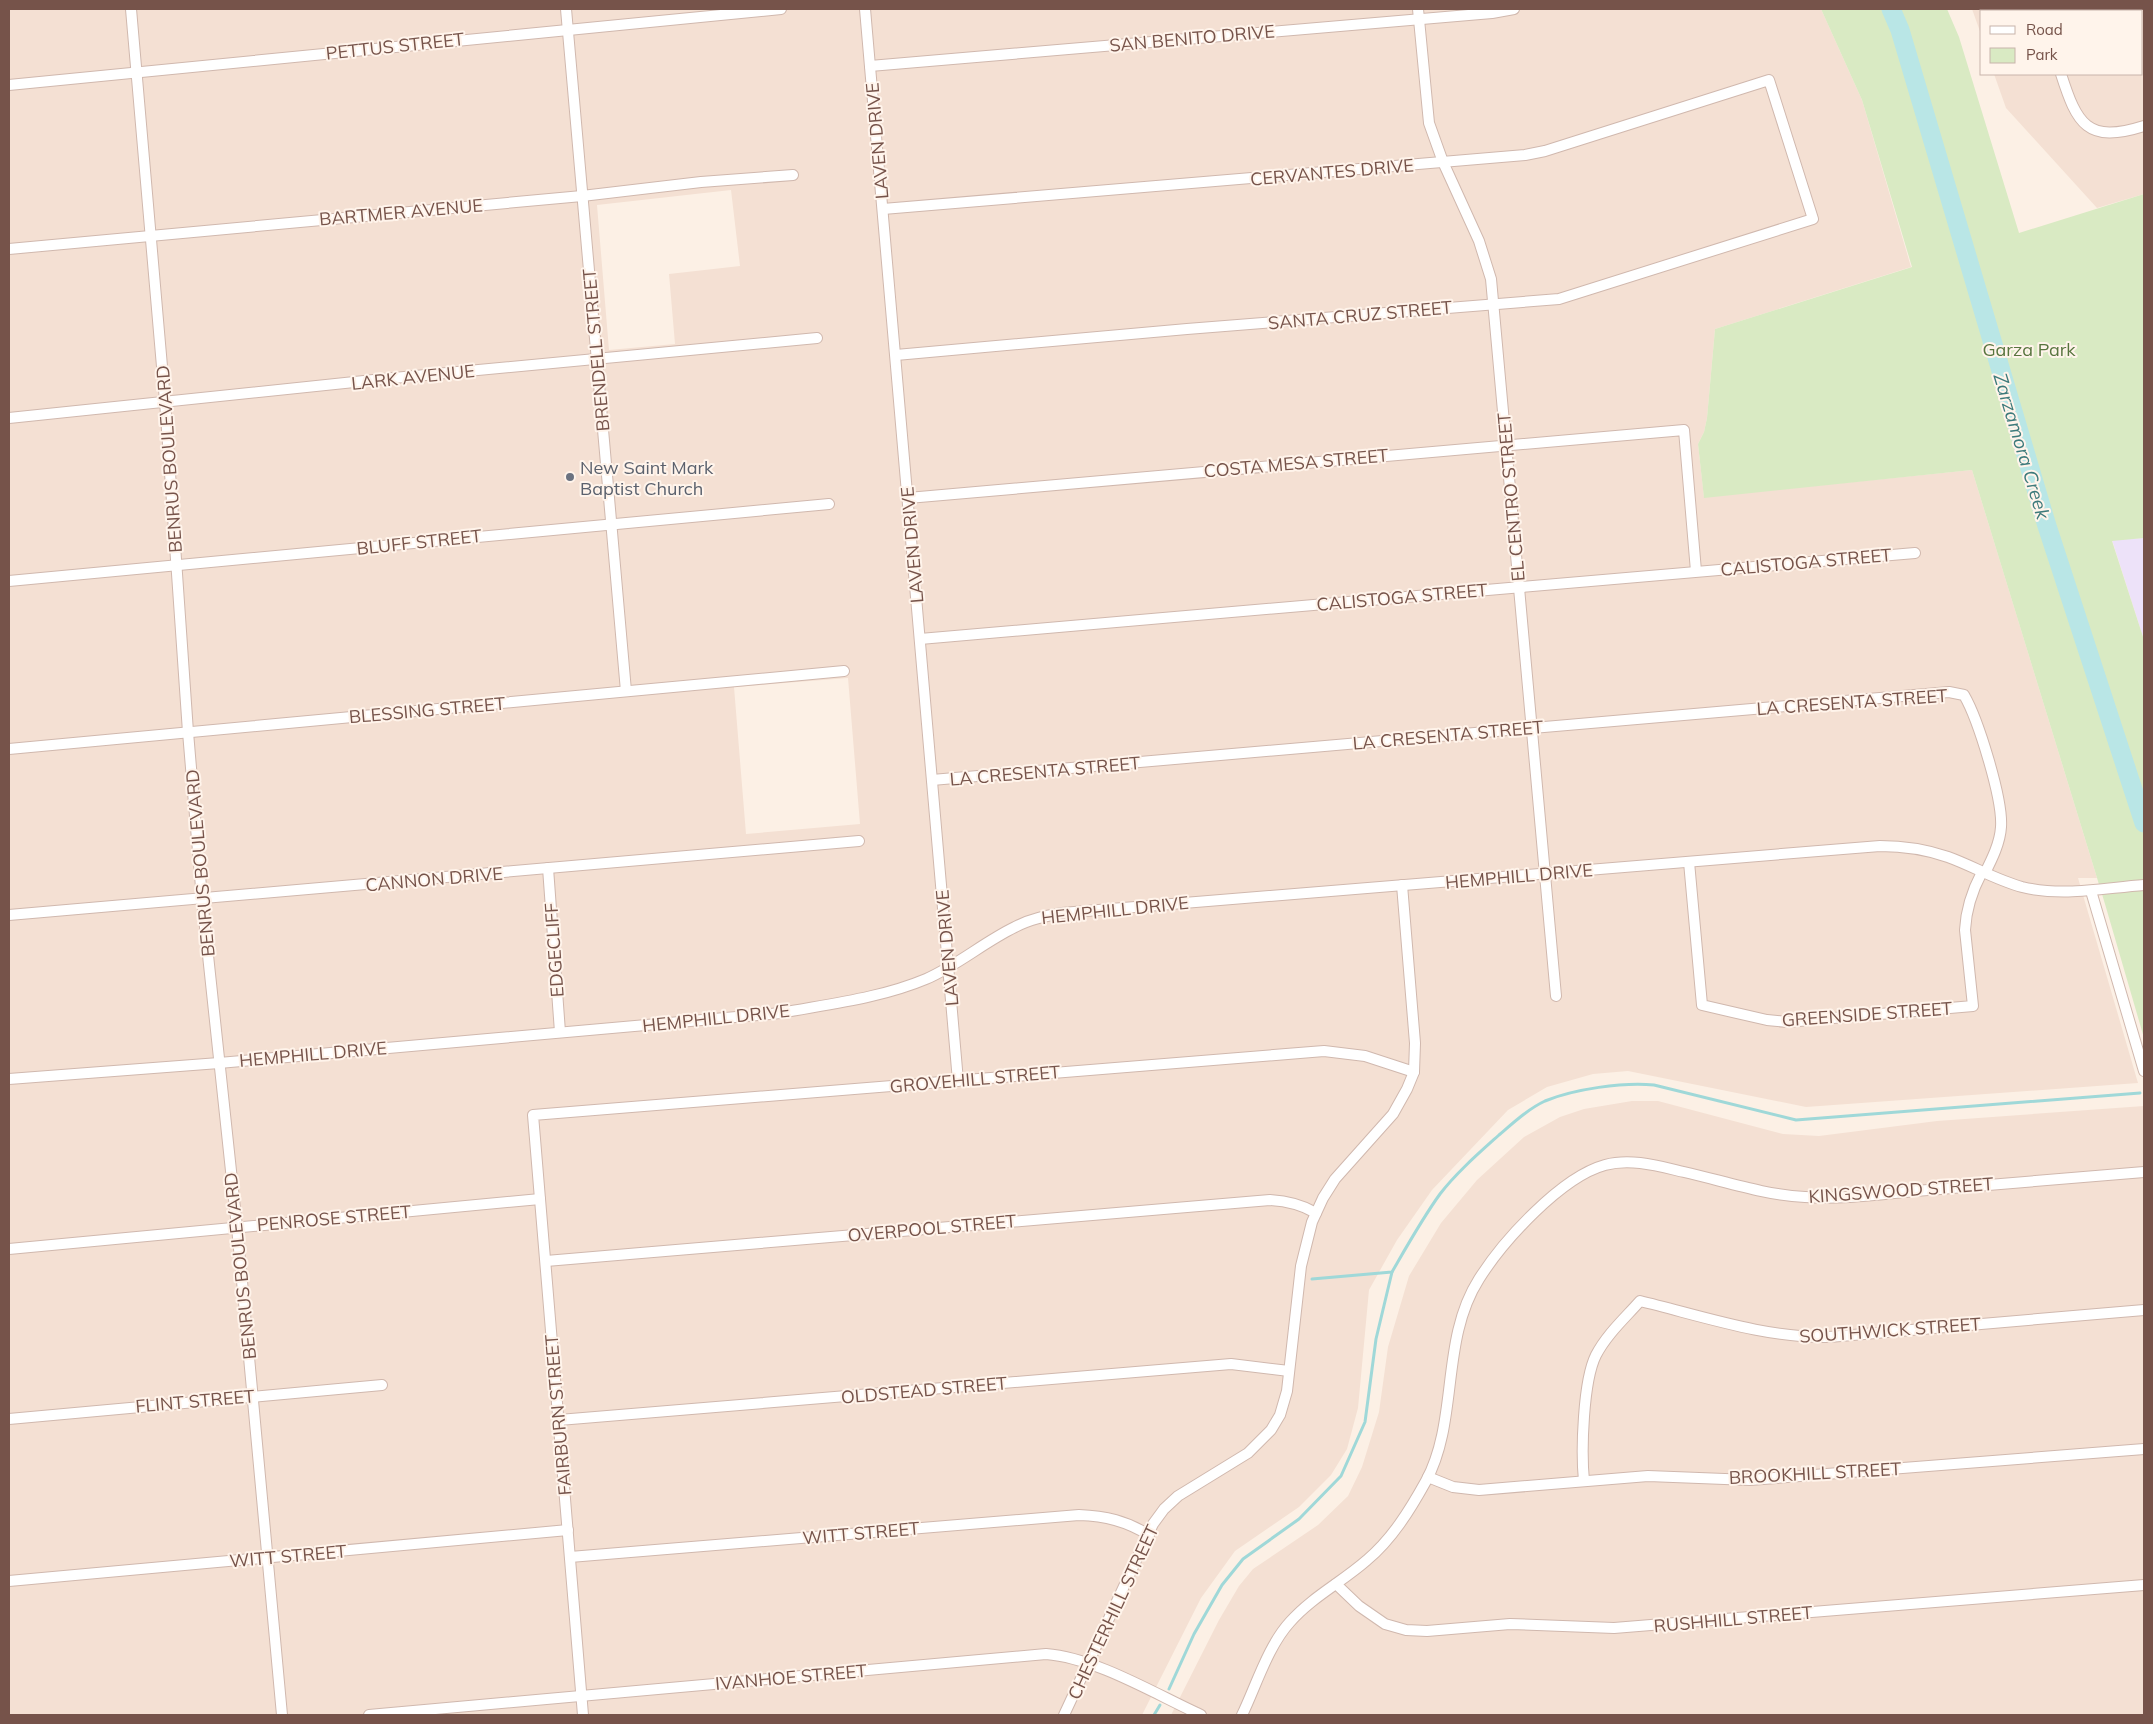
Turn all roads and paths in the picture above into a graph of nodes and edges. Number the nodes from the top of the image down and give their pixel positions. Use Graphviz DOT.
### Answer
graph roads {
  1 [pos="131,9"];
  2 [pos="566,9"];
  3 [pos="781,9"];
  4 [pos="865,9"];
  5 [pos="1514,9"];
  6 [pos="1418,14"];
  7 [pos="567,28"];
  8 [pos="870,66"];
  9 [pos="136,72"];
  10 [pos="2061,75"];
  11 [pos="9,85"];
  12 [pos="2144,126"];
  13 [pos="1443,162"];
  14 [pos="793,175"];
  15 [pos="582,196"];
  16 [pos="883,209"];
  17 [pos="1813,219"];
  18 [pos="152,237"];
  19 [pos="9,249"];
  20 [pos="1494,304"];
  21 [pos="816,338"];
  22 [pos="896,355"];
  23 [pos="596,359"];
  24 [pos="165,402"];
  25 [pos="9,418"];
  26 [pos="1507,445"];
  27 [pos="908,498"];
  28 [pos="830,504"];
  29 [pos="611,523"];
  30 [pos="1914,553"];
  31 [pos="178,566"];
  32 [pos="1696,571"];
  33 [pos="9,581"];
  34 [pos="1519,587"];
  35 [pos="920,638"];
  36 [pos="844,671"];
  37 [pos="626,691"];
  38 [pos="1531,728"];
  39 [pos="188,732"];
  40 [pos="9,750"];
  41 [pos="932,780"];
  42 [pos="859,841"];
  43 [pos="1688,862"];
  44 [pos="548,868"];
  45 [pos="1983,873"];
  46 [pos="1545,874"];
  47 [pos="1402,885"];
  48 [pos="2144,885"];
  49 [pos="2091,891"];
  50 [pos="202,899"];
  51 [pos="9,916"];
  52 [pos="949,967"];
  53 [pos="1556,996"];
  54 [pos="560,1032"];
  55 [pos="219,1063"];
  56 [pos="2144,1071"];
  57 [pos="1414,1072"];
  58 [pos="9,1079"];
  59 [pos="958,1081"];
  60 [pos="533,1115"];
  61 [pos="2144,1172"];
  62 [pos="540,1199"];
  63 [pos="1316,1213"];
  64 [pos="237,1227"];
  65 [pos="9,1249"];
  66 [pos="546,1261"];
  67 [pos="2144,1310"];
  68 [pos="1289,1371"];
  69 [pos="382,1385"];
  70 [pos="253,1396"];
  71 [pos="9,1419"];
  72 [pos="559,1420"];
  73 [pos="2144,1449"];
  74 [pos="1428,1477"];
  75 [pos="1584,1481"];
  76 [pos="568,1530"];
  77 [pos="1149,1535"];
  78 [pos="570,1557"];
  79 [pos="267,1558"];
  80 [pos="9,1581"];
  81 [pos="1336,1584"];
  82 [pos="2144,1585"];
  83 [pos="1089,1663"];
  84 [pos="581,1695"];
  85 [pos="282,1715"];
  86 [pos="369,1715"];
  87 [pos="583,1715"];
  88 [pos="1064,1715"];
  89 [pos="1201,1715"];
  90 [pos="1242,1715"];
  1 -- 9 [label="street, BENRUS BOULEVARD"];
  2 -- 7 [label="street, BRENDELL STREET"];
  3 -- 7 [label="street, PETTUS STREET"];
  4 -- 8 [label="street, LAVEN DRIVE"];
  5 -- 6 [label="street, SAN BENITO DRIVE"];
  6 -- 8 [label="street, SAN BENITO DRIVE"];
  6 -- 13 [label="street, EL CENTRO STREET"];
  7 -- 9 [label="street, PETTUS STREET"];
  7 -- 15 [label="street, BRENDELL STREET"];
  8 -- 16 [label="street, LAVEN DRIVE"];
  9 -- 11 [label="street, PETTUS STREET"];
  9 -- 18 [label="street, BENRUS BOULEVARD"];
  10 -- 12 [label="street"];
  13 -- 16 [label="street, CERVANTES DRIVE"];
  13 -- 17 [label="street, CERVANTES DRIVE"];
  13 -- 20 [label="street, EL CENTRO STREET"];
  14 -- 15 [label="street, BARTMER AVENUE"];
  15 -- 18 [label="street, BARTMER AVENUE"];
  15 -- 23 [label="street, BRENDELL STREET"];
  16 -- 22 [label="street, LAVEN DRIVE"];
  17 -- 20 [label="street, SANTA CRUZ STREET"];
  18 -- 19 [label="street, BARTMER AVENUE"];
  18 -- 24 [label="street, BENRUS BOULEVARD"];
  20 -- 22 [label="street, SANTA CRUZ STREET"];
  20 -- 26 [label="street, EL CENTRO STREET"];
  21 -- 23 [label="street, LARK AVENUE"];
  22 -- 27 [label="street, LAVEN DRIVE"];
  23 -- 24 [label="street, LARK AVENUE"];
  23 -- 29 [label="street, BRENDELL STREET"];
  24 -- 25 [label="street, LARK AVENUE"];
  24 -- 31 [label="street, BENRUS BOULEVARD"];
  26 -- 27 [label="street, COSTA MESA STREET"];
  26 -- 32 [label="street, COSTA MESA STREET"];
  26 -- 34 [label="street, EL CENTRO STREET"];
  27 -- 35 [label="street, LAVEN DRIVE"];
  28 -- 29 [label="street, BLUFF STREET"];
  29 -- 31 [label="street, BLUFF STREET"];
  29 -- 37 [label="street, BRENDELL STREET"];
  30 -- 32 [label="street, CALISTOGA STREET"];
  31 -- 33 [label="street, BLUFF STREET"];
  31 -- 39 [label="street, BENRUS BOULEVARD"];
  32 -- 34 [label="street, CALISTOGA STREET"];
  34 -- 35 [label="street, CALISTOGA STREET"];
  34 -- 38 [label="street, EL CENTRO STREET"];
  35 -- 41 [label="street, LAVEN DRIVE"];
  36 -- 37 [label="street, BLESSING STREET"];
  37 -- 39 [label="street, BLESSING STREET"];
  38 -- 41 [label="street, LA CRESENTA STREET"];
  38 -- 45 [label="street, LA CRESENTA STREET"];
  38 -- 46 [label="street, EL CENTRO STREET"];
  39 -- 40 [label="street, BLESSING STREET"];
  39 -- 50 [label="street, BENRUS BOULEVARD"];
  41 -- 52 [label="street, LAVEN DRIVE"];
  42 -- 44 [label="street, CANNON DRIVE"];
  43 -- 45 [label="street, HEMPHILL DRIVE"];
  43 -- 45 [label="street, GREENSIDE STREET"];
  43 -- 46 [label="street, HEMPHILL DRIVE"];
  44 -- 50 [label="street, CANNON DRIVE"];
  44 -- 54 [label="street, EDGECLIFF"];
  45 -- 49 [label="street, HEMPHILL DRIVE"];
  46 -- 47 [label="street, HEMPHILL DRIVE"];
  46 -- 53 [label="street, EL CENTRO STREET"];
  47 -- 52 [label="street, HEMPHILL DRIVE"];
  47 -- 57 [label="street, CHESTERHILL STREET"];
  48 -- 49 [label="street, HEMPHILL DRIVE"];
  49 -- 56 [label="street"];
  50 -- 51 [label="street, CANNON DRIVE"];
  50 -- 55 [label="street, BENRUS BOULEVARD"];
  52 -- 54 [label="street, HEMPHILL DRIVE"];
  52 -- 59 [label="street, LAVEN DRIVE"];
  54 -- 55 [label="street, HEMPHILL DRIVE"];
  55 -- 58 [label="street, HEMPHILL DRIVE"];
  55 -- 64 [label="street, BENRUS BOULEVARD"];
  57 -- 59 [label="street, GROVEHILL STREET"];
  57 -- 63 [label="street, CHESTERHILL STREET"];
  59 -- 60 [label="street, GROVEHILL STREET"];
  60 -- 62 [label="street, FAIRBURN STREET"];
  61 -- 74 [label="street, KINGSWOOD STREET"];
  62 -- 64 [label="street, PENROSE STREET"];
  62 -- 66 [label="street, FAIRBURN STREET"];
  63 -- 66 [label="street, OVERPOOL STREET"];
  63 -- 68 [label="street, CHESTERHILL STREET"];
  64 -- 65 [label="street, PENROSE STREET"];
  64 -- 70 [label="street, BENRUS BOULEVARD"];
  66 -- 72 [label="street, FAIRBURN STREET"];
  67 -- 75 [label="street, SOUTHWICK STREET"];
  68 -- 72 [label="street, OLDSTEAD STREET"];
  68 -- 77 [label="street, CHESTERHILL STREET"];
  69 -- 70 [label="street, FLINT STREET"];
  70 -- 71 [label="street, FLINT STREET"];
  70 -- 79 [label="street, BENRUS BOULEVARD"];
  72 -- 76 [label="street, FAIRBURN STREET"];
  73 -- 75 [label="street, BROOKHILL STREET"];
  74 -- 75 [label="street, BROOKHILL STREET"];
  74 -- 81 [label="street, KINGSWOOD STREET"];
  76 -- 78 [label="street, FAIRBURN STREET"];
  76 -- 79 [label="street, WITT STREET"];
  77 -- 78 [label="street, WITT STREET"];
  77 -- 83 [label="street, CHESTERHILL STREET"];
  78 -- 84 [label="street, FAIRBURN STREET"];
  79 -- 80 [label="street, WITT STREET"];
  79 -- 85 [label="street, BENRUS BOULEVARD"];
  81 -- 82 [label="street, RUSHHILL STREET"];
  81 -- 90 [label="street, KINGSWOOD STREET"];
  83 -- 84 [label="street, IVANHOE STREET"];
  83 -- 88 [label="street, CHESTERHILL STREET"];
  83 -- 89 [label="street, IVANHOE STREET"];
  84 -- 86 [label="street, IVANHOE STREET"];
  84 -- 87 [label="street, FAIRBURN STREET"];
}
